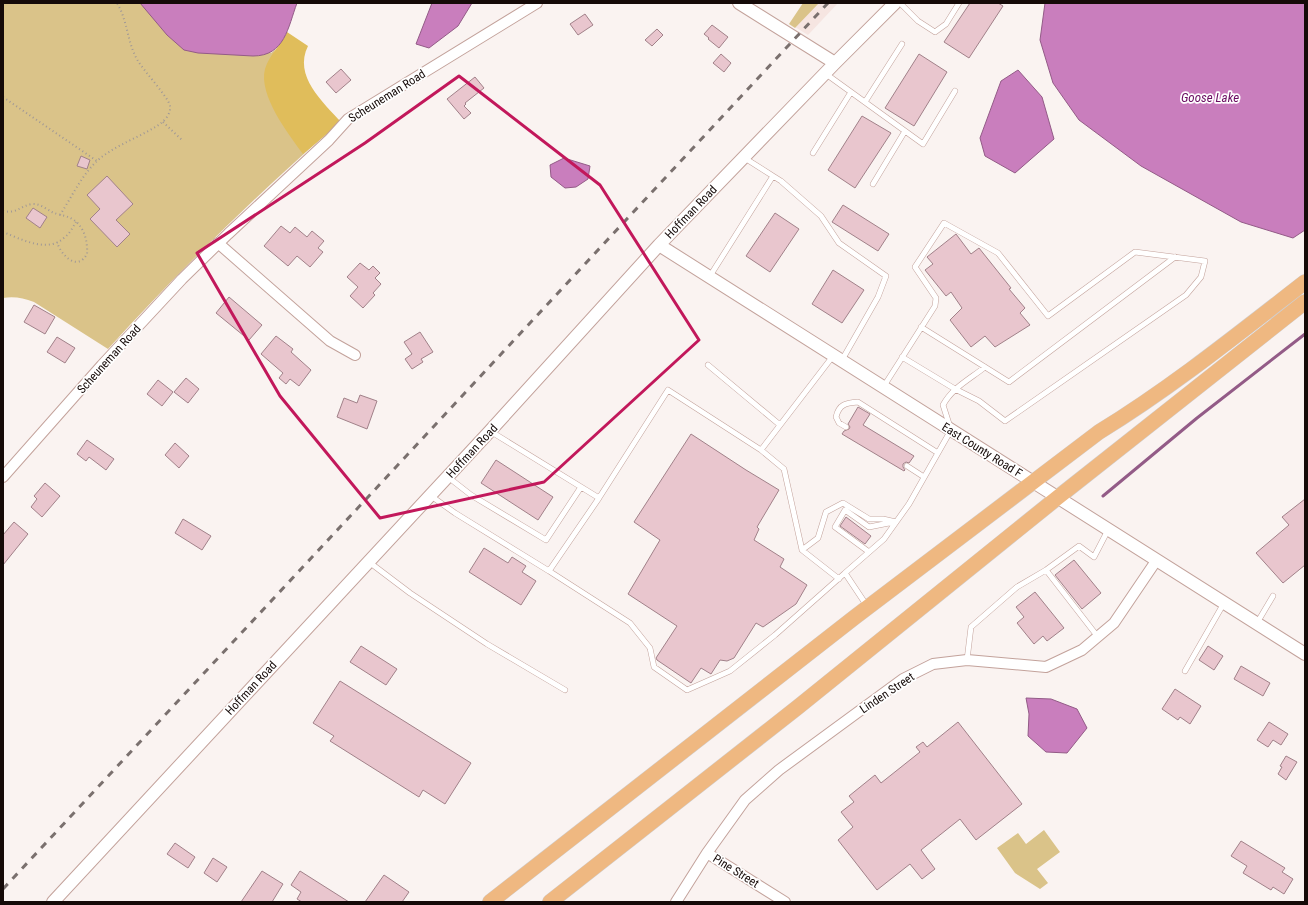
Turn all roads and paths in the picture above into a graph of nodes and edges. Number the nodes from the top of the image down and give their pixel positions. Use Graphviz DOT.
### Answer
graph roads {
  1 [pos="117,3"];
  2 [pos="538,3"];
  3 [pos="739,3"];
  4 [pos="895,3"];
  5 [pos="900,3"];
  6 [pos="959,3"];
  7 [pos="902,44"];
  8 [pos="835,63"];
  9 [pos="825,73"];
  10 [pos="955,91"];
  11 [pos="851,92"];
  12 [pos="3,97"];
  13 [pos="865,102"];
  14 [pos="163,122"];
  15 [pos="905,131"];
  16 [pos="183,141"];
  17 [pos="813,154"];
  18 [pos="744,158"];
  19 [pos="97,161"];
  20 [pos="773,176"];
  21 [pos="873,184"];
  22 [pos="3,211"];
  23 [pos="60,215"];
  24 [pos="76,222"];
  25 [pos="3,232"];
  26 [pos="56,242"];
  27 [pos="218,243"];
  28 [pos="659,245"];
  29 [pos="1175,257"];
  30 [pos="709,277"];
  31 [pos="1305,282"];
  32 [pos="1305,302"];
  33 [pos="921,327"];
  34 [pos="355,355"];
  35 [pos="902,357"];
  36 [pos="837,358"];
  37 [pos="708,365"];
  38 [pos="985,367"];
  39 [pos="883,387"];
  40 [pos="955,389"];
  41 [pos="780,425"];
  42 [pos="846,427"];
  43 [pos="951,430"];
  44 [pos="490,431"];
  45 [pos="761,450"];
  46 [pos="938,453"];
  47 [pos="907,466"];
  48 [pos="3,477"];
  49 [pos="448,477"];
  50 [pos="924,477"];
  51 [pos="1032,482"];
  52 [pos="581,487"];
  53 [pos="431,496"];
  54 [pos="599,498"];
  55 [pos="1057,498"];
  56 [pos="896,522"];
  57 [pos="1108,530"];
  58 [pos="802,550"];
  59 [pos="869,552"];
  60 [pos="1156,561"];
  61 [pos="369,562"];
  62 [pos="1046,570"];
  63 [pos="549,571"];
  64 [pos="845,574"];
  65 [pos="840,579"];
  66 [pos="1273,596"];
  67 [pos="1224,603"];
  68 [pos="867,607"];
  69 [pos="1256,624"];
  70 [pos="1098,637"];
  71 [pos="1305,654"];
  72 [pos="967,660"];
  73 [pos="1185,671"];
  74 [pos="566,690"];
  75 [pos="707,853"];
  76 [pos="53,902"];
  77 [pos="490,902"];
  78 [pos="550,902"];
  79 [pos="676,902"];
  80 [pos="785,902"];
  1 -- 14 [label="path"];
  2 -- 27 [label="street, Scheuneman Road"];
  3 -- 8 [label="street"];
  4 -- 8 [label="street, Hoffman Road"];
  5 -- 6 [label="lane"];
  7 -- 13 [label="lane"];
  8 -- 9 [label="street, Hoffman Road"];
  9 -- 11 [label="lane"];
  9 -- 18 [label="street, Hoffman Road"];
  10 -- 15 [label="lane"];
  11 -- 13 [label="lane"];
  11 -- 17 [label="lane"];
  12 -- 19 [label="path"];
  13 -- 15 [label="lane"];
  14 -- 16 [label="path"];
  14 -- 19 [label="path"];
  15 -- 21 [label="lane"];
  18 -- 20 [label="lane"];
  18 -- 28 [label="street, Hoffman Road"];
  19 -- 23 [label="path"];
  20 -- 30 [label="lane"];
  20 -- 36 [label="lane"];
  22 -- 23 [label="path"];
  23 -- 24 [label="path"];
  24 -- 26 [label="path"];
  24 -- 26 [label="path"];
  25 -- 26 [label="path"];
  27 -- 34 [label="street"];
  27 -- 48 [label="street, Scheuneman Road"];
  28 -- 30 [label="street, East County Road F"];
  28 -- 44 [label="street, Hoffman Road"];
  29 -- 33 [label="lane"];
  29 -- 38 [label="lane"];
  29 -- 40 [label="lane"];
  30 -- 36 [label="street, East County Road F"];
  31 -- 51 [label="main road"];
  32 -- 55 [label="main road"];
  33 -- 35 [label="lane"];
  33 -- 38 [label="lane"];
  35 -- 39 [label="lane"];
  35 -- 40 [label="lane"];
  36 -- 39 [label="street, East County Road F"];
  36 -- 41 [label="lane"];
  37 -- 41 [label="lane"];
  38 -- 40 [label="lane"];
  39 -- 43 [label="street, East County Road F"];
  40 -- 43 [label="lane"];
  41 -- 45 [label="lane"];
  42 -- 46 [label="lane"];
  43 -- 46 [label="lane"];
  43 -- 51 [label="street, East County Road F"];
  44 -- 49 [label="street, Hoffman Road"];
  44 -- 52 [label="lane"];
  45 -- 54 [label="lane"];
  45 -- 58 [label="lane"];
  46 -- 50 [label="lane"];
  47 -- 50 [label="lane"];
  49 -- 52 [label="lane"];
  49 -- 53 [label="street, Hoffman Road"];
  50 -- 56 [label="lane"];
  51 -- 55 [label="street, East County Road F"];
  51 -- 68 [label="main road"];
  52 -- 54 [label="lane"];
  53 -- 61 [label="street, Hoffman Road"];
  53 -- 63 [label="lane"];
  54 -- 63 [label="lane"];
  55 -- 57 [label="street, East County Road F"];
  55 -- 78 [label="main road"];
  56 -- 58 [label="lane"];
  56 -- 59 [label="lane"];
  56 -- 59 [label="lane"];
  57 -- 60 [label="street, East County Road F"];
  57 -- 62 [label="lane"];
  58 -- 65 [label="lane"];
  59 -- 64 [label="lane"];
  60 -- 67 [label="street, East County Road F"];
  60 -- 70 [label="street, Linden Street"];
  61 -- 74 [label="lane"];
  61 -- 76 [label="street, Hoffman Road"];
  62 -- 70 [label="lane"];
  62 -- 72 [label="lane"];
  63 -- 65 [label="lane"];
  64 -- 65 [label="lane"];
  64 -- 68 [label="lane"];
  66 -- 69 [label="lane"];
  67 -- 69 [label="street, East County Road F"];
  67 -- 73 [label="lane"];
  68 -- 77 [label="main road"];
  69 -- 71 [label="street, East County Road F"];
  70 -- 72 [label="street, Linden Street"];
  72 -- 75 [label="street, Linden Street"];
  75 -- 79 [label="street, Linden Street"];
  75 -- 80 [label="street, Pine Street"];
}
